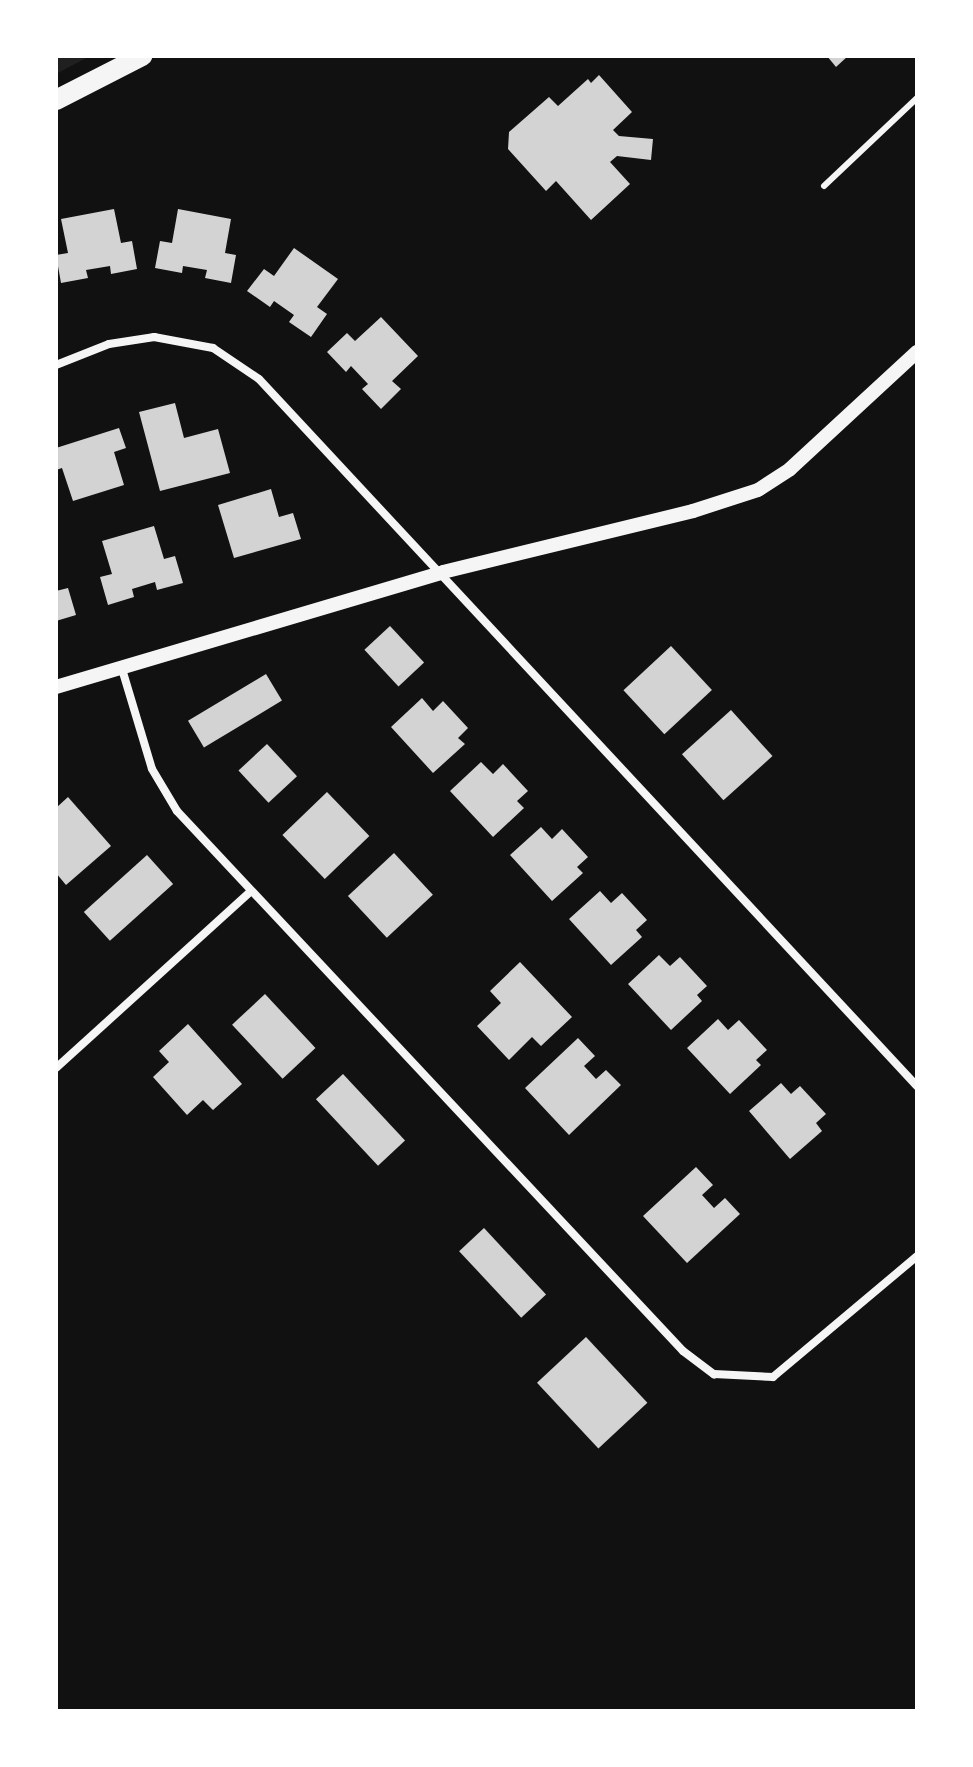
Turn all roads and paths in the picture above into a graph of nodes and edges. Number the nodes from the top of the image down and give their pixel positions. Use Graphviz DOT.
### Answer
graph roads {
  1 [pos="142,56"];
  2 [pos="917,98"];
  3 [pos="56,100"];
  4 [pos="824,186"];
  5 [pos="917,352"];
  6 [pos="56,365"];
  7 [pos="443,572"];
  8 [pos="122,669"];
  9 [pos="56,687"];
  10 [pos="251,891"];
  11 [pos="56,1068"];
  12 [pos="917,1086"];
  13 [pos="917,1256"];
  1 -- 3 [label="highway"];
  2 -- 4 [label="lane"];
  5 -- 7 [label="street"];
  6 -- 7 [label="street"];
  7 -- 8 [label="street"];
  7 -- 12 [label="street"];
  8 -- 9 [label="street"];
  8 -- 10 [label="street"];
  10 -- 11 [label="street"];
  10 -- 13 [label="street"];
}
